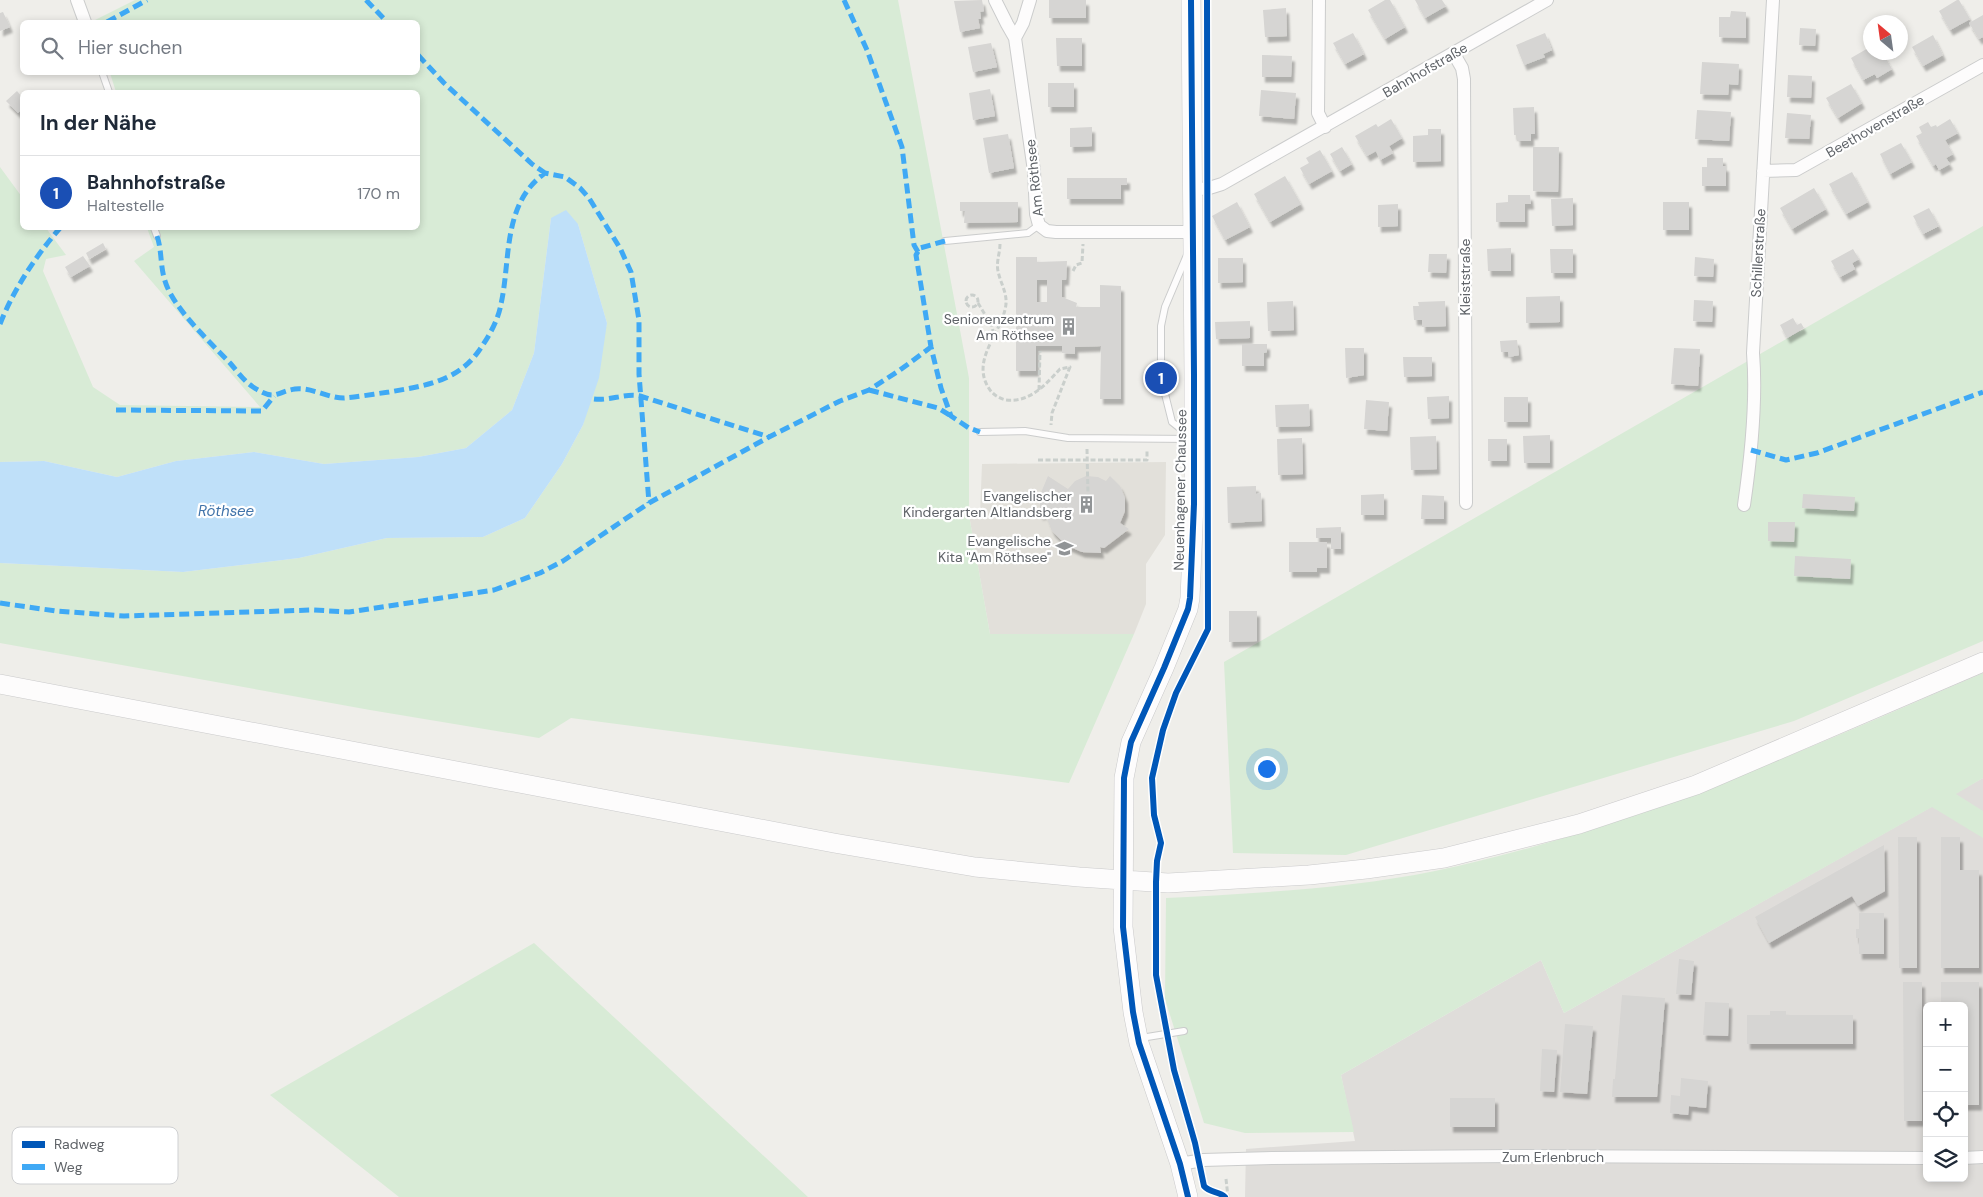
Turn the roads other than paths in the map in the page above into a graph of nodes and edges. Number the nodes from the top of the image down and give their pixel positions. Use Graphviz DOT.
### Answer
graph roads {
  1 [pos="78,0"];
  2 [pos="995,0"];
  3 [pos="1030,0"];
  4 [pos="1191,0"];
  5 [pos="1319,0"];
  6 [pos="1547,0"];
  7 [pos="1773,0"];
  8 [pos="84,20"];
  9 [pos="1015,38"];
  10 [pos="1454,54"];
  11 [pos="1983,65"];
  12 [pos="103,75"];
  13 [pos="108,90"];
  14 [pos="1325,127"];
  15 [pos="1763,171"];
  16 [pos="1194,188"];
  17 [pos="1039,225"];
  18 [pos="155,230"];
  19 [pos="157,236"];
  20 [pos="1192,240"];
  21 [pos="945,241"];
  22 [pos="980,432"];
  23 [pos="1194,439"];
  24 [pos="1466,504"];
  25 [pos="1744,505"];
  26 [pos="1983,662"];
  27 [pos="0,684"];
  28 [pos="1124,879"];
  29 [pos="1184,1031"];
  30 [pos="1138,1038"];
  31 [pos="1923,1158"];
  32 [pos="1968,1158"];
  33 [pos="1983,1158"];
  34 [pos="1180,1164"];
  35 [pos="1188,1197"];
  1 -- 8 [label="street"];
  2 -- 9 [label="street, Am Röthsee"];
  3 -- 9 [label="street"];
  4 -- 16 [label="main road, Neuenhagener Chaussee"];
  5 -- 14 [label="street"];
  6 -- 10 [label="street, Bahnhofstraße"];
  7 -- 15 [label="street, Schillerstraße"];
  9 -- 17 [label="street, Am Röthsee"];
  10 -- 14 [label="street, Bahnhofstraße"];
  10 -- 24 [label="street, Kleiststraße"];
  11 -- 15 [label="street, Beethovenstraße"];
  12 -- 13 [label="lane"];
  14 -- 16 [label="street, Bahnhofstraße"];
  15 -- 25 [label="street, Schillerstraße"];
  16 -- 20 [label="main road, Neuenhagener Chaussee"];
  17 -- 20 [label="street, Am Röthsee"];
  17 -- 21 [label="lane"];
  18 -- 19 [label="lane"];
  20 -- 23 [label="main road, Neuenhagener Chaussee"];
  20 -- 23 [label="lane"];
  22 -- 23 [label="lane"];
  23 -- 28 [label="main road, Neuenhagener Chaussee"];
  26 -- 28 [label="main road"];
  27 -- 28 [label="main road"];
  28 -- 30 [label="main road, Neuenhagener Chaussee"];
  29 -- 30 [label="lane"];
  30 -- 34 [label="main road, Neuenhagener Chaussee"];
  31 -- 34 [label="street, Zum Erlenbruch"];
  32 -- 33 [label="street"];
  34 -- 35 [label="main road, Neuenhagener Chaussee"];
}
